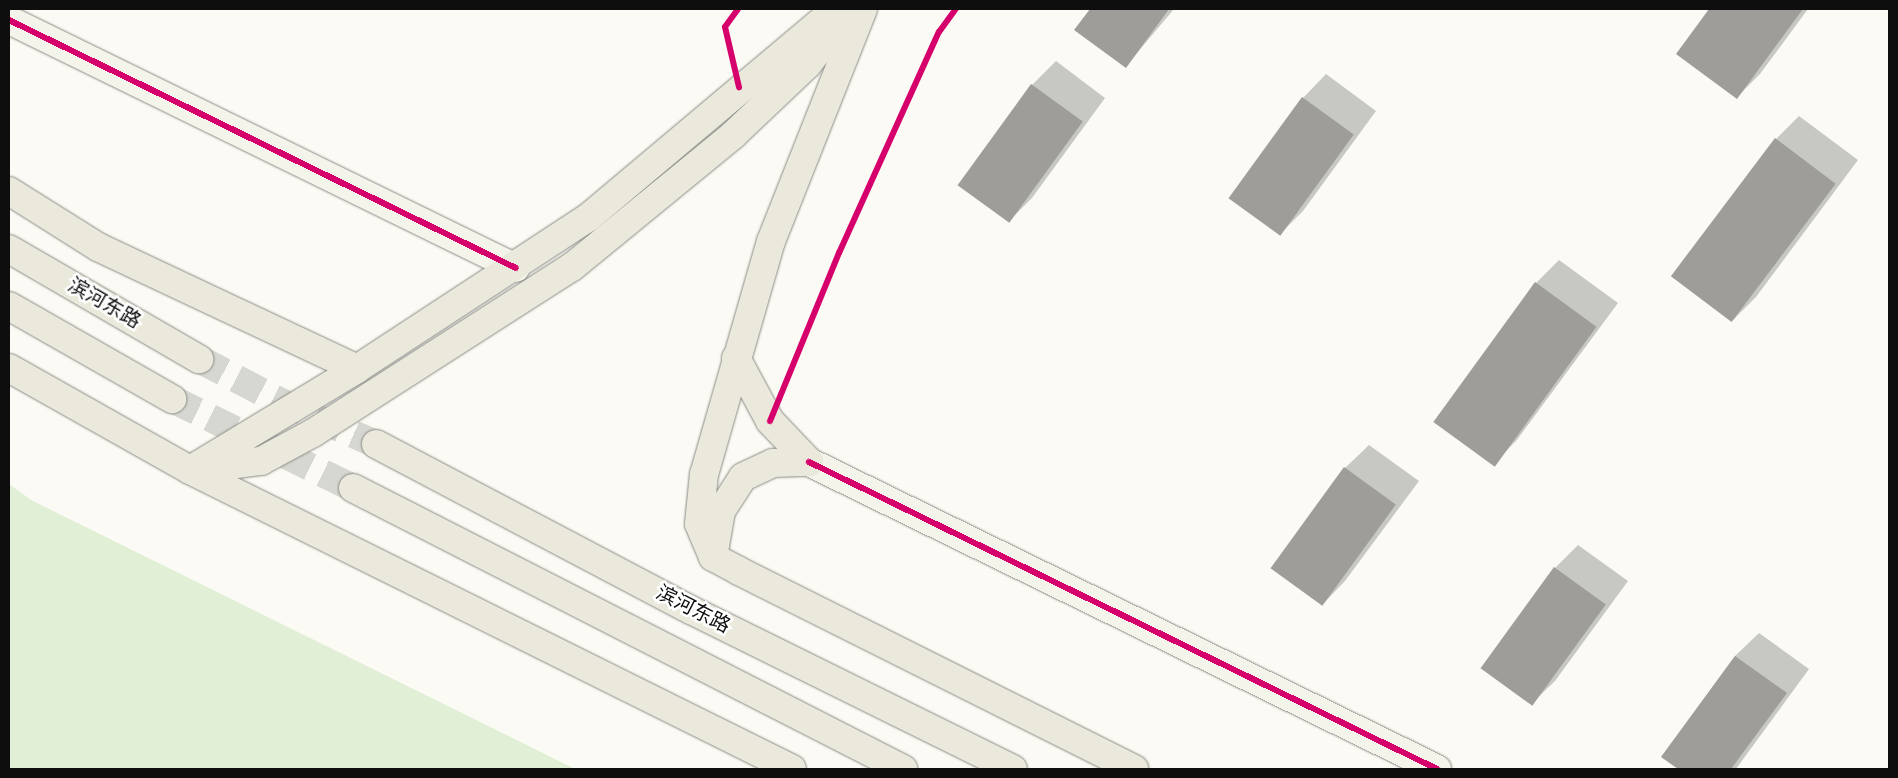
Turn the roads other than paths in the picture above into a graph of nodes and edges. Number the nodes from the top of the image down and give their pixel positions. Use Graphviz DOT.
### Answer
graph roads {
  1 [pos="836,9"];
  2 [pos="851,9"];
  3 [pos="863,9"];
  4 [pos="9,20"];
  5 [pos="9,191"];
  6 [pos="9,249"];
  7 [pos="516,268"];
  8 [pos="9,306"];
  9 [pos="736,358"];
  10 [pos="199,359"];
  11 [pos="9,368"];
  12 [pos="357,369"];
  13 [pos="172,399"];
  14 [pos="376,444"];
  15 [pos="809,462"];
  16 [pos="190,470"];
  17 [pos="353,488"];
  18 [pos="713,557"];
  19 [pos="792,769"];
  20 [pos="903,769"];
  21 [pos="1013,769"];
  22 [pos="1134,769"];
  23 [pos="1437,769"];
  1 -- 7 [label="main road"];
  2 -- 16 [label="main road"];
  3 -- 9 [label="main road"];
  4 -- 7 [label="street"];
  5 -- 12 [label="main road"];
  6 -- 10 [label="main road, 滨河东路"];
  7 -- 12 [label="main road"];
  8 -- 13 [label="main road"];
  9 -- 15 [label="main road"];
  9 -- 18 [label="main road"];
  11 -- 16 [label="main road"];
  12 -- 16 [label="main road"];
  14 -- 21 [label="main road, 滨河东路"];
  15 -- 18 [label="main road"];
  15 -- 23 [label="street"];
  16 -- 19 [label="main road"];
  17 -- 20 [label="main road"];
  18 -- 22 [label="main road"];
}
